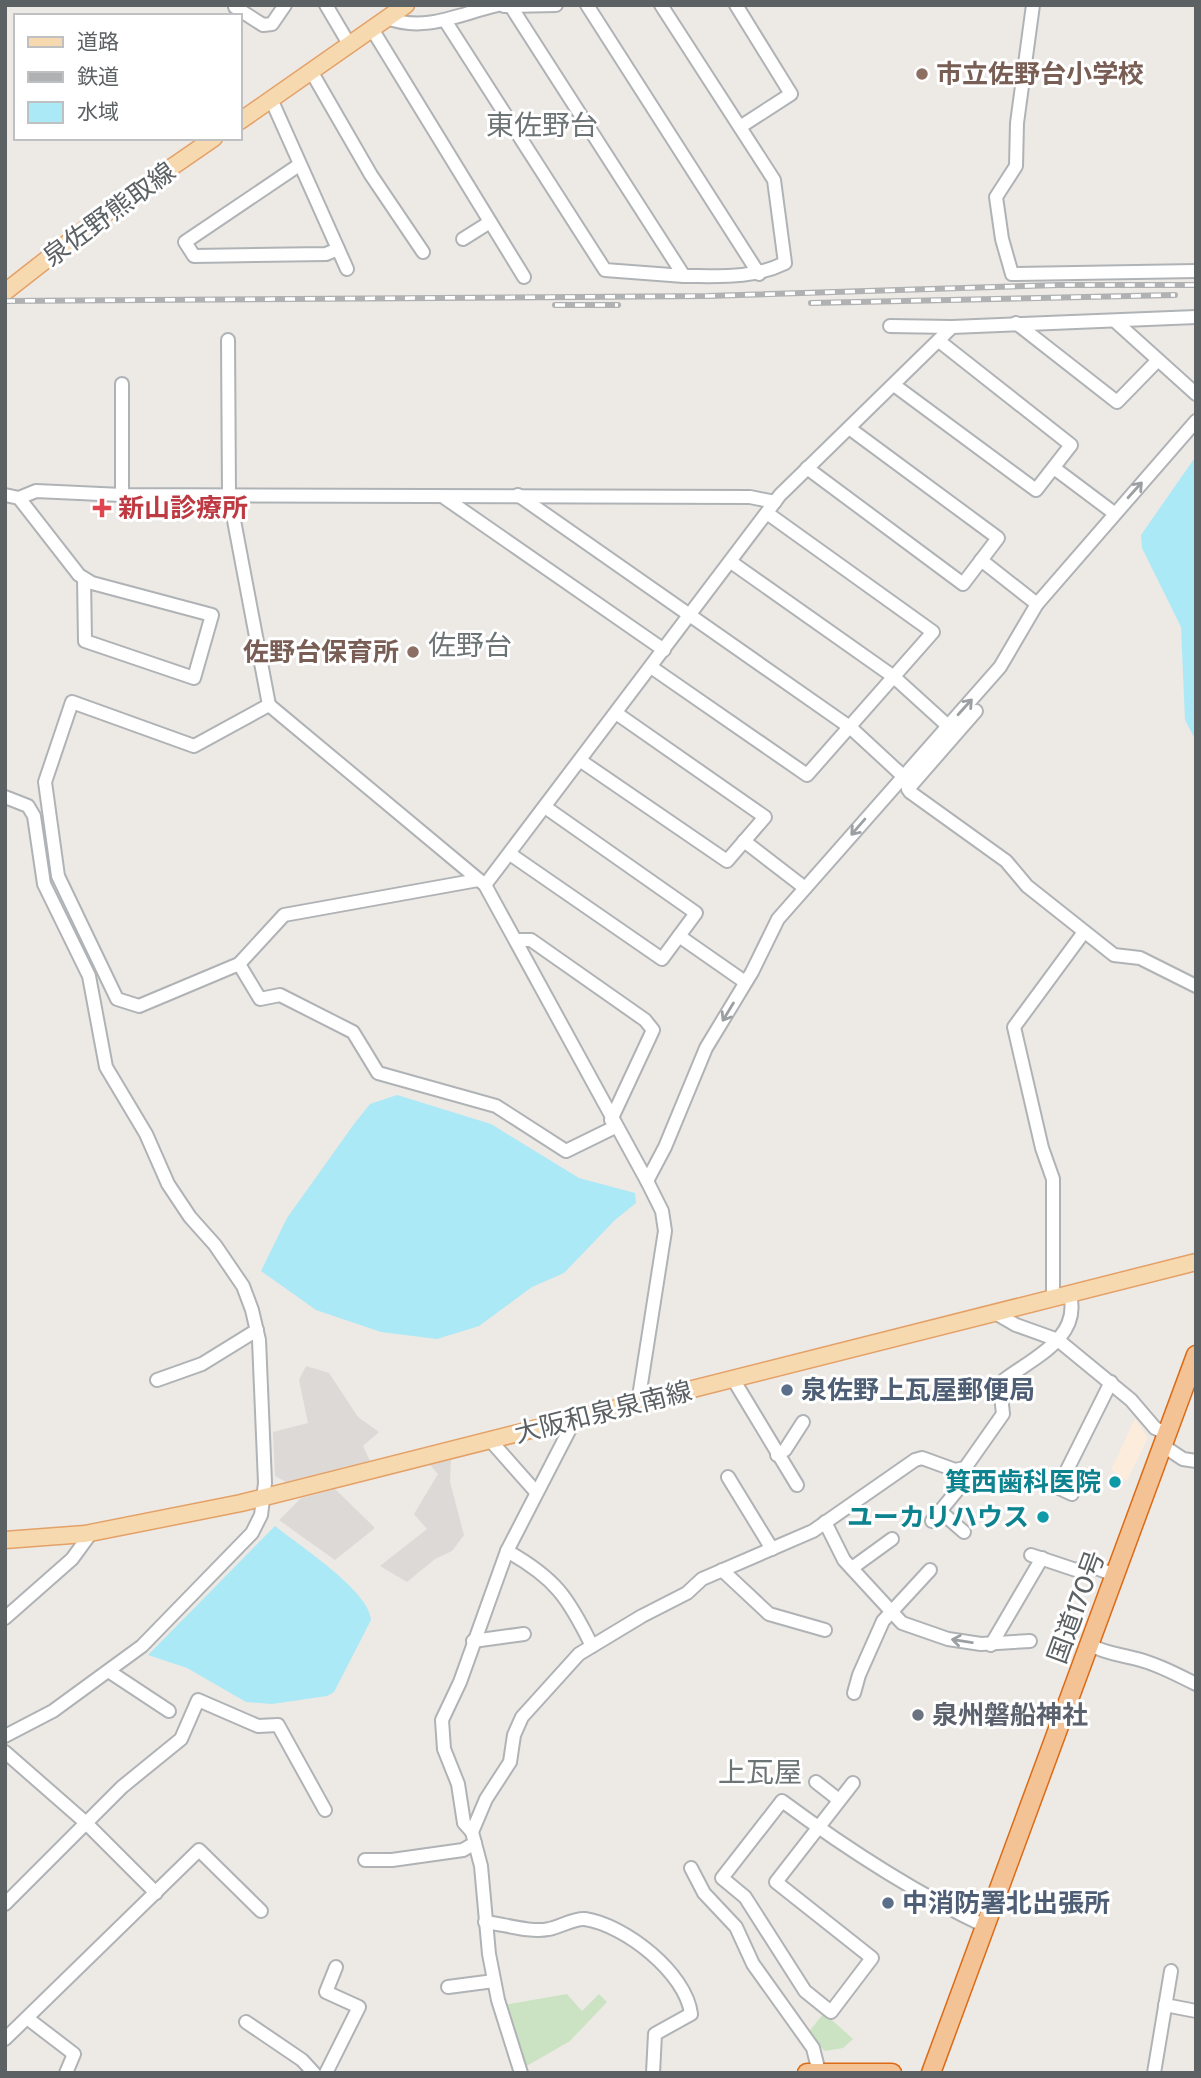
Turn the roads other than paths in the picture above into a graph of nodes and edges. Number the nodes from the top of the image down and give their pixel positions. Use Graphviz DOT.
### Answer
graph roads {
  1 [pos="285,5"];
  2 [pos="326,5"];
  3 [pos="406,5"];
  4 [pos="556,5"];
  5 [pos="587,5"];
  6 [pos="661,5"];
  7 [pos="736,5"];
  8 [pos="1032,5"];
  9 [pos="505,6"];
  10 [pos="235,7"];
  11 [pos="387,18"];
  12 [pos="446,22"];
  13 [pos="372,29"];
  14 [pos="349,44"];
  15 [pos="311,71"];
  16 [pos="271,99"];
  17 [pos="242,120"];
  18 [pos="740,127"];
  19 [pos="211,140"];
  20 [pos="299,165"];
  21 [pos="490,222"];
  22 [pos="463,239"];
  23 [pos="338,249"];
  24 [pos="423,252"];
  25 [pos="347,269"];
  26 [pos="1196,271"];
  27 [pos="759,274"];
  28 [pos="684,276"];
  29 [pos="524,278"];
  30 [pos="9,289"];
  31 [pos="1196,317"];
  32 [pos="1115,321"];
  33 [pos="1016,323"];
  34 [pos="890,326"];
  35 [pos="952,327"];
  36 [pos="228,340"];
  37 [pos="939,341"];
  38 [pos="1158,359"];
  39 [pos="122,384"];
  40 [pos="894,385"];
  41 [pos="1196,394"];
  42 [pos="1196,421"];
  43 [pos="849,428"];
  44 [pos="807,468"];
  45 [pos="1054,468"];
  46 [pos="229,494"];
  47 [pos="5,495"];
  48 [pos="122,495"];
  49 [pos="518,495"];
  50 [pos="19,498"];
  51 [pos="445,498"];
  52 [pos="771,508"];
  53 [pos="1114,513"];
  54 [pos="981,560"];
  55 [pos="731,562"];
  56 [pos="84,578"];
  57 [pos="1037,604"];
  58 [pos="690,617"];
  59 [pos="664,650"];
  60 [pos="651,667"];
  61 [pos="894,677"];
  62 [pos="268,705"];
  63 [pos="976,711"];
  64 [pos="616,713"];
  65 [pos="948,726"];
  66 [pos="851,728"];
  67 [pos="581,761"];
  68 [pos="903,776"];
  69 [pos="908,789"];
  70 [pos="5,797"];
  71 [pos="545,807"];
  72 [pos="744,841"];
  73 [pos="510,854"];
  74 [pos="481,883"];
  75 [pos="805,888"];
  76 [pos="1084,932"];
  77 [pos="679,936"];
  78 [pos="516,940"];
  79 [pos="239,964"];
  80 [pos="745,982"];
  81 [pos="1196,986"];
  82 [pos="613,1124"];
  83 [pos="647,1181"];
  84 [pos="1196,1262"];
  85 [pos="1070,1295"];
  86 [pos="1053,1299"];
  87 [pos="997,1314"];
  88 [pos="257,1331"];
  89 [pos="1058,1340"];
  90 [pos="1196,1355"];
  91 [pos="733,1379"];
  92 [pos="157,1380"];
  93 [pos="1111,1382"];
  94 [pos="638,1403"];
  95 [pos="575,1419"];
  96 [pos="803,1422"];
  97 [pos="1164,1439"];
  98 [pos="490,1440"];
  99 [pos="777,1455"];
  100 [pos="1196,1461"];
  101 [pos="965,1468"];
  102 [pos="728,1476"];
  103 [pos="797,1485"];
  104 [pos="537,1492"];
  105 [pos="1072,1494"];
  106 [pos="263,1497"];
  107 [pos="825,1522"];
  108 [pos="964,1532"];
  109 [pos="91,1533"];
  110 [pos="892,1539"];
  111 [pos="5,1540"];
  112 [pos="772,1549"];
  113 [pos="507,1551"];
  114 [pos="852,1568"];
  115 [pos="722,1570"];
  116 [pos="930,1570"];
  117 [pos="1115,1576"];
  118 [pos="891,1614"];
  119 [pos="5,1618"];
  120 [pos="825,1630"];
  121 [pos="524,1634"];
  122 [pos="473,1641"];
  123 [pos="1030,1641"];
  124 [pos="991,1645"];
  125 [pos="1090,1645"];
  126 [pos="592,1646"];
  127 [pos="110,1672"];
  128 [pos="1196,1684"];
  129 [pos="854,1693"];
  130 [pos="169,1711"];
  131 [pos="5,1736"];
  132 [pos="5,1752"];
  133 [pos="816,1782"];
  134 [pos="853,1783"];
  135 [pos="839,1800"];
  136 [pos="325,1810"];
  137 [pos="85,1822"];
  138 [pos="817,1827"];
  139 [pos="473,1837"];
  140 [pos="411,1843"];
  141 [pos="413,1857"];
  142 [pos="365,1860"];
  143 [pos="691,1868"];
  144 [pos="156,1892"];
  145 [pos="5,1904"];
  146 [pos="261,1911"];
  147 [pos="485,1922"];
  148 [pos="985,1926"];
  149 [pos="336,1967"];
  150 [pos="1171,1971"];
  151 [pos="494,1981"];
  152 [pos="448,1987"];
  153 [pos="1165,2005"];
  154 [pos="1196,2011"];
  155 [pos="27,2018"];
  156 [pos="246,2022"];
  157 [pos="5,2039"];
  158 [pos="819,2072"];
  159 [pos="66,2073"];
  160 [pos="314,2073"];
  161 [pos="326,2073"];
  162 [pos="521,2073"];
  163 [pos="653,2073"];
  164 [pos="807,2073"];
  165 [pos="892,2073"];
  166 [pos="931,2073"];
  167 [pos="1154,2073"];
  1 -- 10 [label="street"];
  2 -- 14 [label="street"];
  3 -- 11 [label="main road"];
  4 -- 9 [label="street"];
  5 -- 27 [label="street"];
  6 -- 18 [label="street"];
  7 -- 18 [label="street"];
  8 -- 26 [label="street"];
  9 -- 12 [label="street"];
  9 -- 28 [label="street"];
  11 -- 12 [label="street"];
  11 -- 13 [label="main road"];
  12 -- 28 [label="street"];
  13 -- 14 [label="main road"];
  13 -- 21 [label="street"];
  14 -- 15 [label="main road"];
  15 -- 16 [label="main road"];
  15 -- 24 [label="street"];
  16 -- 17 [label="main road"];
  16 -- 20 [label="street"];
  18 -- 27 [label="street"];
  19 -- 30 [label="main road, 泉佐野熊取線"];
  20 -- 23 [label="street"];
  20 -- 23 [label="street"];
  21 -- 22 [label="street"];
  21 -- 29 [label="street"];
  23 -- 25 [label="street"];
  27 -- 28 [label="street"];
  31 -- 32 [label="street"];
  32 -- 33 [label="street"];
  32 -- 38 [label="street"];
  33 -- 35 [label="street"];
  33 -- 38 [label="street"];
  34 -- 35 [label="street"];
  35 -- 37 [label="street"];
  36 -- 46 [label="street"];
  37 -- 40 [label="street"];
  37 -- 45 [label="street"];
  38 -- 41 [label="street"];
  39 -- 48 [label="street"];
  40 -- 43 [label="street"];
  40 -- 45 [label="street"];
  53 -- 42 [label="street, one-way"];
  43 -- 44 [label="street"];
  43 -- 54 [label="street"];
  44 -- 52 [label="street"];
  44 -- 54 [label="street"];
  45 -- 53 [label="street"];
  46 -- 48 [label="street"];
  46 -- 51 [label="street"];
  46 -- 62 [label="street"];
  47 -- 50 [label="street"];
  48 -- 50 [label="street"];
  49 -- 51 [label="street"];
  49 -- 52 [label="street"];
  49 -- 58 [label="street"];
  50 -- 56 [label="street"];
  51 -- 59 [label="street"];
  52 -- 55 [label="street"];
  52 -- 61 [label="street"];
  53 -- 57 [label="street"];
  54 -- 57 [label="street"];
  55 -- 58 [label="street"];
  55 -- 61 [label="street"];
  56 -- 56 [label="street"];
  65 -- 57 [label="street, one-way"];
  58 -- 59 [label="street"];
  58 -- 66 [label="street"];
  59 -- 60 [label="street"];
  60 -- 64 [label="street"];
  60 -- 66 [label="street"];
  61 -- 65 [label="street"];
  61 -- 66 [label="street"];
  62 -- 74 [label="street"];
  62 -- 79 [label="street"];
  63 -- 69 [label="street"];
  64 -- 67 [label="street"];
  64 -- 72 [label="street"];
  65 -- 68 [label="street"];
  66 -- 68 [label="street"];
  67 -- 71 [label="street"];
  67 -- 72 [label="street"];
  68 -- 69 [label="street"];
  68 -- 75 [label="street, one-way"];
  69 -- 76 [label="street"];
  70 -- 88 [label="street"];
  71 -- 73 [label="street"];
  71 -- 77 [label="street"];
  72 -- 75 [label="street"];
  73 -- 74 [label="street"];
  73 -- 77 [label="street"];
  74 -- 78 [label="street"];
  74 -- 79 [label="street"];
  75 -- 80 [label="street"];
  76 -- 81 [label="street"];
  76 -- 86 [label="street"];
  77 -- 80 [label="street"];
  78 -- 82 [label="street"];
  78 -- 82 [label="street"];
  79 -- 82 [label="street"];
  80 -- 83 [label="street, one-way"];
  82 -- 83 [label="street"];
  83 -- 94 [label="street"];
  84 -- 85 [label="main road, 大阪和泉泉南線"];
  85 -- 86 [label="main road, 大阪和泉泉南線"];
  85 -- 89 [label="street"];
  86 -- 87 [label="main road, 大阪和泉泉南線"];
  87 -- 89 [label="street"];
  87 -- 91 [label="main road, 大阪和泉泉南線"];
  88 -- 92 [label="street"];
  88 -- 106 [label="street"];
  89 -- 93 [label="street"];
  89 -- 101 [label="street"];
  90 -- 97 [label="highway, 国道170号"];
  91 -- 94 [label="main road, 大阪和泉泉南線"];
  91 -- 99 [label="street"];
  93 -- 97 [label="street"];
  93 -- 105 [label="street"];
  94 -- 95 [label="main road, 大阪和泉泉南線"];
  95 -- 98 [label="main road, 大阪和泉泉南線"];
  95 -- 104 [label="street"];
  96 -- 99 [label="street"];
  97 -- 100 [label="street"];
  97 -- 117 [label="highway, 国道170号"];
  98 -- 104 [label="street"];
  98 -- 106 [label="main road, 大阪和泉泉南線"];
  99 -- 103 [label="street"];
  101 -- 107 [label="street"];
  101 -- 108 [label="street"];
  102 -- 112 [label="street"];
  104 -- 113 [label="street"];
  106 -- 109 [label="main road, 大阪和泉泉南線"];
  106 -- 127 [label="street"];
  107 -- 112 [label="street"];
  107 -- 114 [label="street"];
  109 -- 111 [label="main road, 大阪和泉泉南線"];
  109 -- 119 [label="street"];
  110 -- 114 [label="street"];
  112 -- 115 [label="street"];
  113 -- 122 [label="street"];
  113 -- 126 [label="street"];
  114 -- 118 [label="street"];
  115 -- 120 [label="street"];
  115 -- 126 [label="street"];
  116 -- 118 [label="street"];
  117 -- 124 [label="street"];
  117 -- 125 [label="highway, 国道170号"];
  124 -- 118 [label="street, one-way"];
  118 -- 129 [label="street"];
  121 -- 122 [label="street"];
  122 -- 139 [label="street"];
  123 -- 124 [label="street"];
  125 -- 128 [label="street"];
  125 -- 148 [label="highway, 国道170号"];
  126 -- 139 [label="street"];
  127 -- 130 [label="street"];
  127 -- 131 [label="street"];
  132 -- 137 [label="street"];
  133 -- 135 [label="street"];
  134 -- 135 [label="street"];
  135 -- 138 [label="street"];
  136 -- 137 [label="street"];
  137 -- 144 [label="street"];
  137 -- 145 [label="street"];
  138 -- 138 [label="street"];
  138 -- 148 [label="street"];
  139 -- 141 [label="street"];
  139 -- 147 [label="street"];
  140 -- 141 [label="street"];
  141 -- 142 [label="street"];
  143 -- 158 [label="street"];
  144 -- 146 [label="street"];
  144 -- 155 [label="street"];
  147 -- 151 [label="street"];
  147 -- 163 [label="street"];
  148 -- 166 [label="highway, 国道170号"];
  149 -- 161 [label="street"];
  150 -- 153 [label="street"];
  151 -- 152 [label="street"];
  151 -- 162 [label="street"];
  153 -- 154 [label="street"];
  153 -- 167 [label="street"];
  155 -- 157 [label="street"];
  155 -- 159 [label="street"];
  156 -- 160 [label="street"];
  158 -- 164 [label="highway"];
  158 -- 165 [label="highway"];
}
